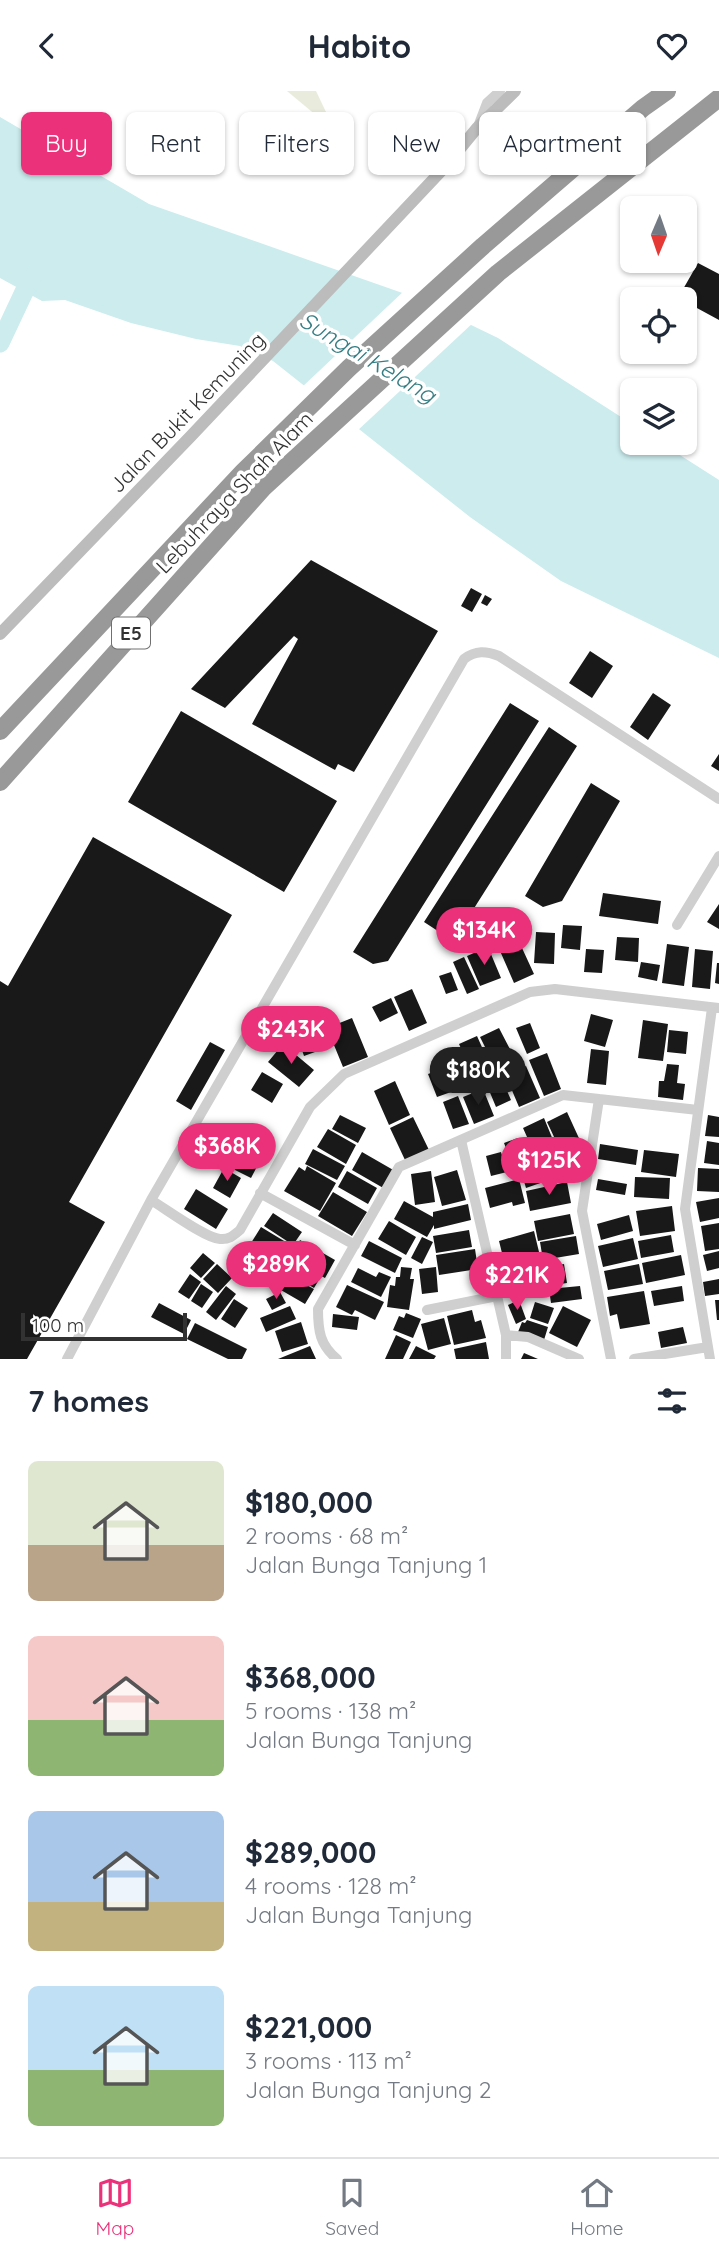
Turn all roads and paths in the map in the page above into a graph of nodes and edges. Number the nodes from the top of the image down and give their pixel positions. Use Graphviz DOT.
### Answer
graph roads {
  1 [pos="500,91"];
  2 [pos="515,91"];
  3 [pos="667,91"];
  4 [pos="719,99"];
  5 [pos="477,128"];
  6 [pos="0,634"];
  7 [pos="0,731"];
  8 [pos="0,782"];
  9 [pos="719,799"];
  10 [pos="719,856"];
  11 [pos="677,925"];
  12 [pos="716,1008"];
  13 [pos="599,1099"];
  14 [pos="698,1110"];
  15 [pos="461,1140"];
  16 [pos="260,1193"];
  17 [pos="151,1200"];
  18 [pos="355,1245"];
  19 [pos="497,1296"];
  20 [pos="427,1310"];
  21 [pos="506,1335"];
  22 [pos="708,1347"];
  23 [pos="66,1359"];
  24 [pos="337,1359"];
  25 [pos="506,1359"];
  26 [pos="579,1359"];
  27 [pos="611,1359"];
  28 [pos="634,1359"];
  29 [pos="710,1359"];
  1 -- 5 [label="street"];
  2 -- 5 [label="main road, Jalan Bukit Kemuning"];
  3 -- 7 [label="highway, Lebuhraya Shah Alam / E5"];
  4 -- 8 [label="highway, Lebuhraya Shah Alam / E5"];
  5 -- 6 [label="main road, Jalan Bukit Kemuning"];
  9 -- 17 [label="street"];
  10 -- 11 [label="street"];
  12 -- 14 [label="street"];
  12 -- 16 [label="street"];
  13 -- 14 [label="street"];
  13 -- 15 [label="street"];
  13 -- 27 [label="street"];
  14 -- 22 [label="street"];
  15 -- 18 [label="street"];
  15 -- 19 [label="street"];
  16 -- 17 [label="street"];
  16 -- 18 [label="street"];
  17 -- 23 [label="street"];
  18 -- 24 [label="street"];
  19 -- 20 [label="street"];
  19 -- 21 [label="street"];
  21 -- 25 [label="street"];
  21 -- 26 [label="street"];
  22 -- 28 [label="street"];
  22 -- 29 [label="street"];
}
